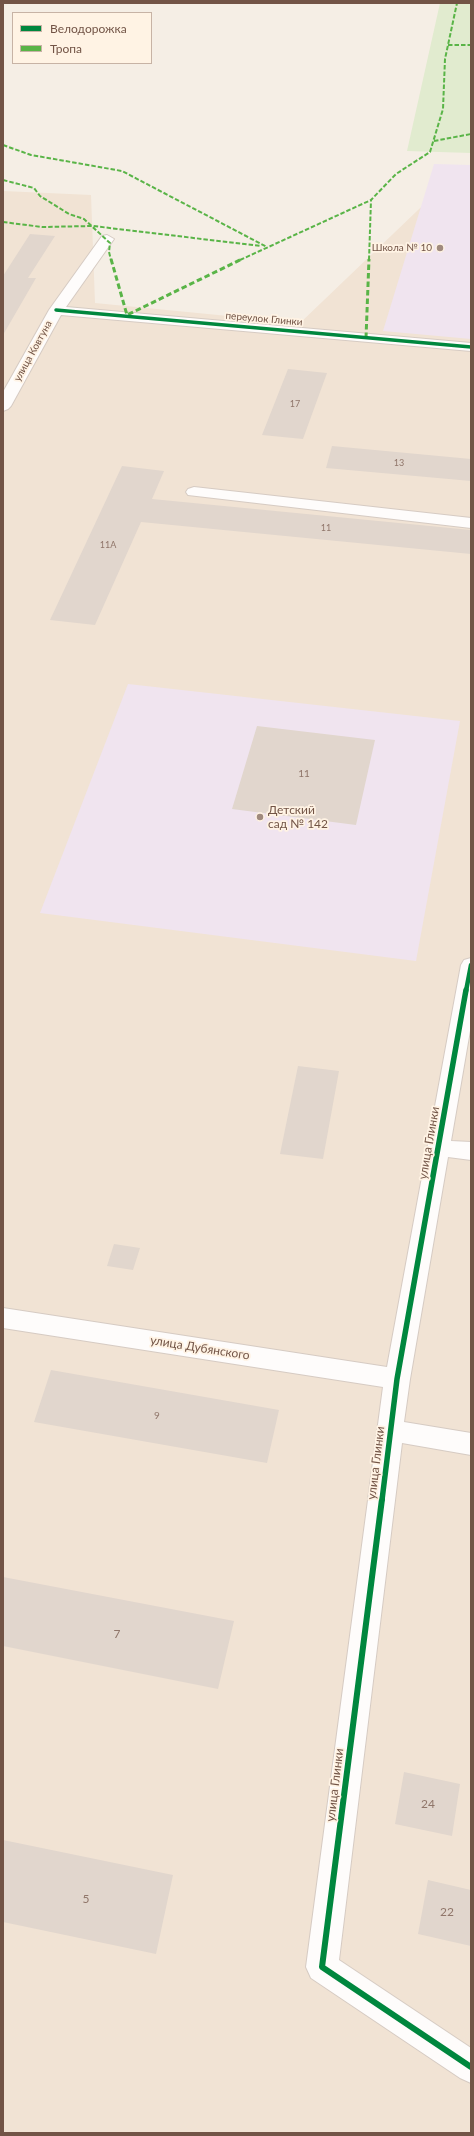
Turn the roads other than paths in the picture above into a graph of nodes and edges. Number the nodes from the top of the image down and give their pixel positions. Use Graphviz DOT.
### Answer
graph roads {
  1 [pos="107,239"];
  2 [pos="56,310"];
  3 [pos="471,347"];
  4 [pos="3,406"];
  5 [pos="194,492"];
  6 [pos="471,523"];
  7 [pos="471,965"];
  8 [pos="438,1148"];
  9 [pos="471,1152"];
  10 [pos="3,1318"];
  11 [pos="397,1379"];
  12 [pos="390,1430"];
  13 [pos="471,1444"];
  14 [pos="471,2067"];
  1 -- 2 [label="street, улица Ковтуна"];
  2 -- 3 [label="street, переулок Глинки"];
  2 -- 4 [label="street, улица Ковтуна"];
  5 -- 6 [label="street"];
  7 -- 8 [label="street, улица Глинки"];
  8 -- 9 [label="street"];
  8 -- 11 [label="street, улица Глинки"];
  10 -- 11 [label="street, улица Дубянского"];
  11 -- 12 [label="street, улица Глинки"];
  12 -- 13 [label="street"];
  12 -- 14 [label="street, улица Глинки"];
}
